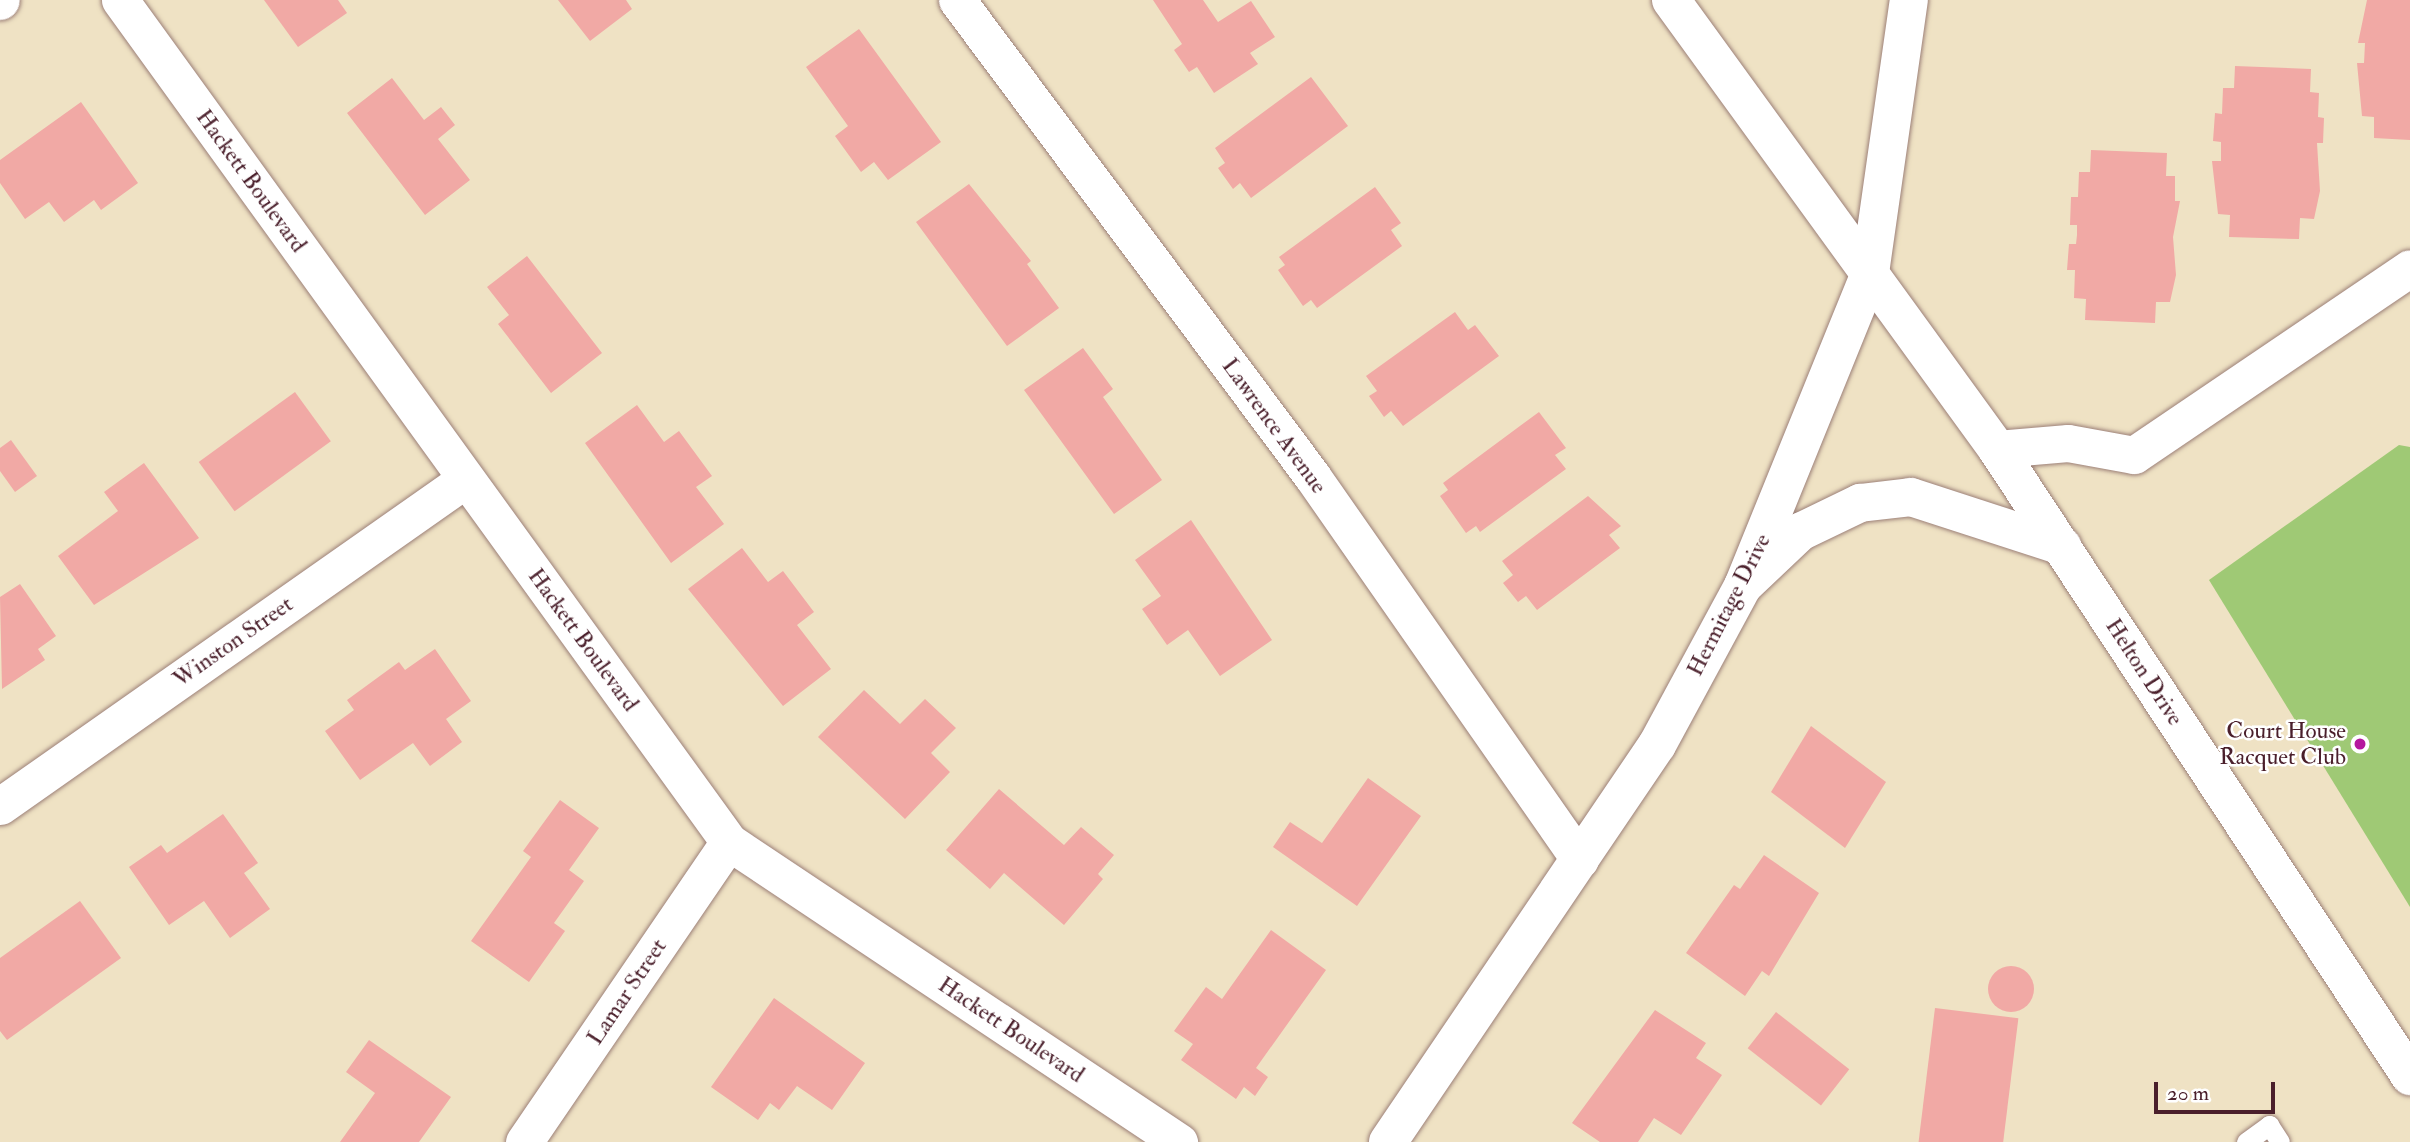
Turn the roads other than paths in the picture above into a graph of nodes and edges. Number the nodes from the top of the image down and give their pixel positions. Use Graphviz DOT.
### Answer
graph roads {
  1 [pos="120,0"];
  2 [pos="957,0"];
  3 [pos="1671,0"];
  4 [pos="1909,0"];
  5 [pos="2410,268"];
  6 [pos="1870,273"];
  7 [pos="1997,449"];
  8 [pos="466,479"];
  9 [pos="2062,546"];
  10 [pos="1743,586"];
  11 [pos="0,806"];
  12 [pos="729,842"];
  13 [pos="1580,860"];
  14 [pos="2410,1076"];
  15 [pos="524,1142"];
  16 [pos="1179,1142"];
  17 [pos="1388,1142"];
  18 [pos="2246,1142"];
  19 [pos="2280,1142"];
  1 -- 8 [label="street, Hackett Boulevard"];
  2 -- 13 [label="street, Lawrence Avenue"];
  3 -- 6 [label="main road, Helton Drive"];
  4 -- 6 [label="main road, Hermitage Drive"];
  5 -- 7 [label="street"];
  6 -- 7 [label="main road, Helton Drive"];
  6 -- 10 [label="main road, Hermitage Drive"];
  7 -- 9 [label="main road, Helton Drive"];
  8 -- 11 [label="street, Winston Street"];
  8 -- 12 [label="street, Hackett Boulevard"];
  9 -- 10 [label="main road"];
  9 -- 14 [label="main road, Helton Drive"];
  10 -- 13 [label="main road, Hermitage Drive"];
  12 -- 15 [label="street, Lamar Street"];
  12 -- 16 [label="street, Hackett Boulevard"];
  13 -- 17 [label="main road, Hermitage Drive"];
  18 -- 19 [label="lane"];
}
